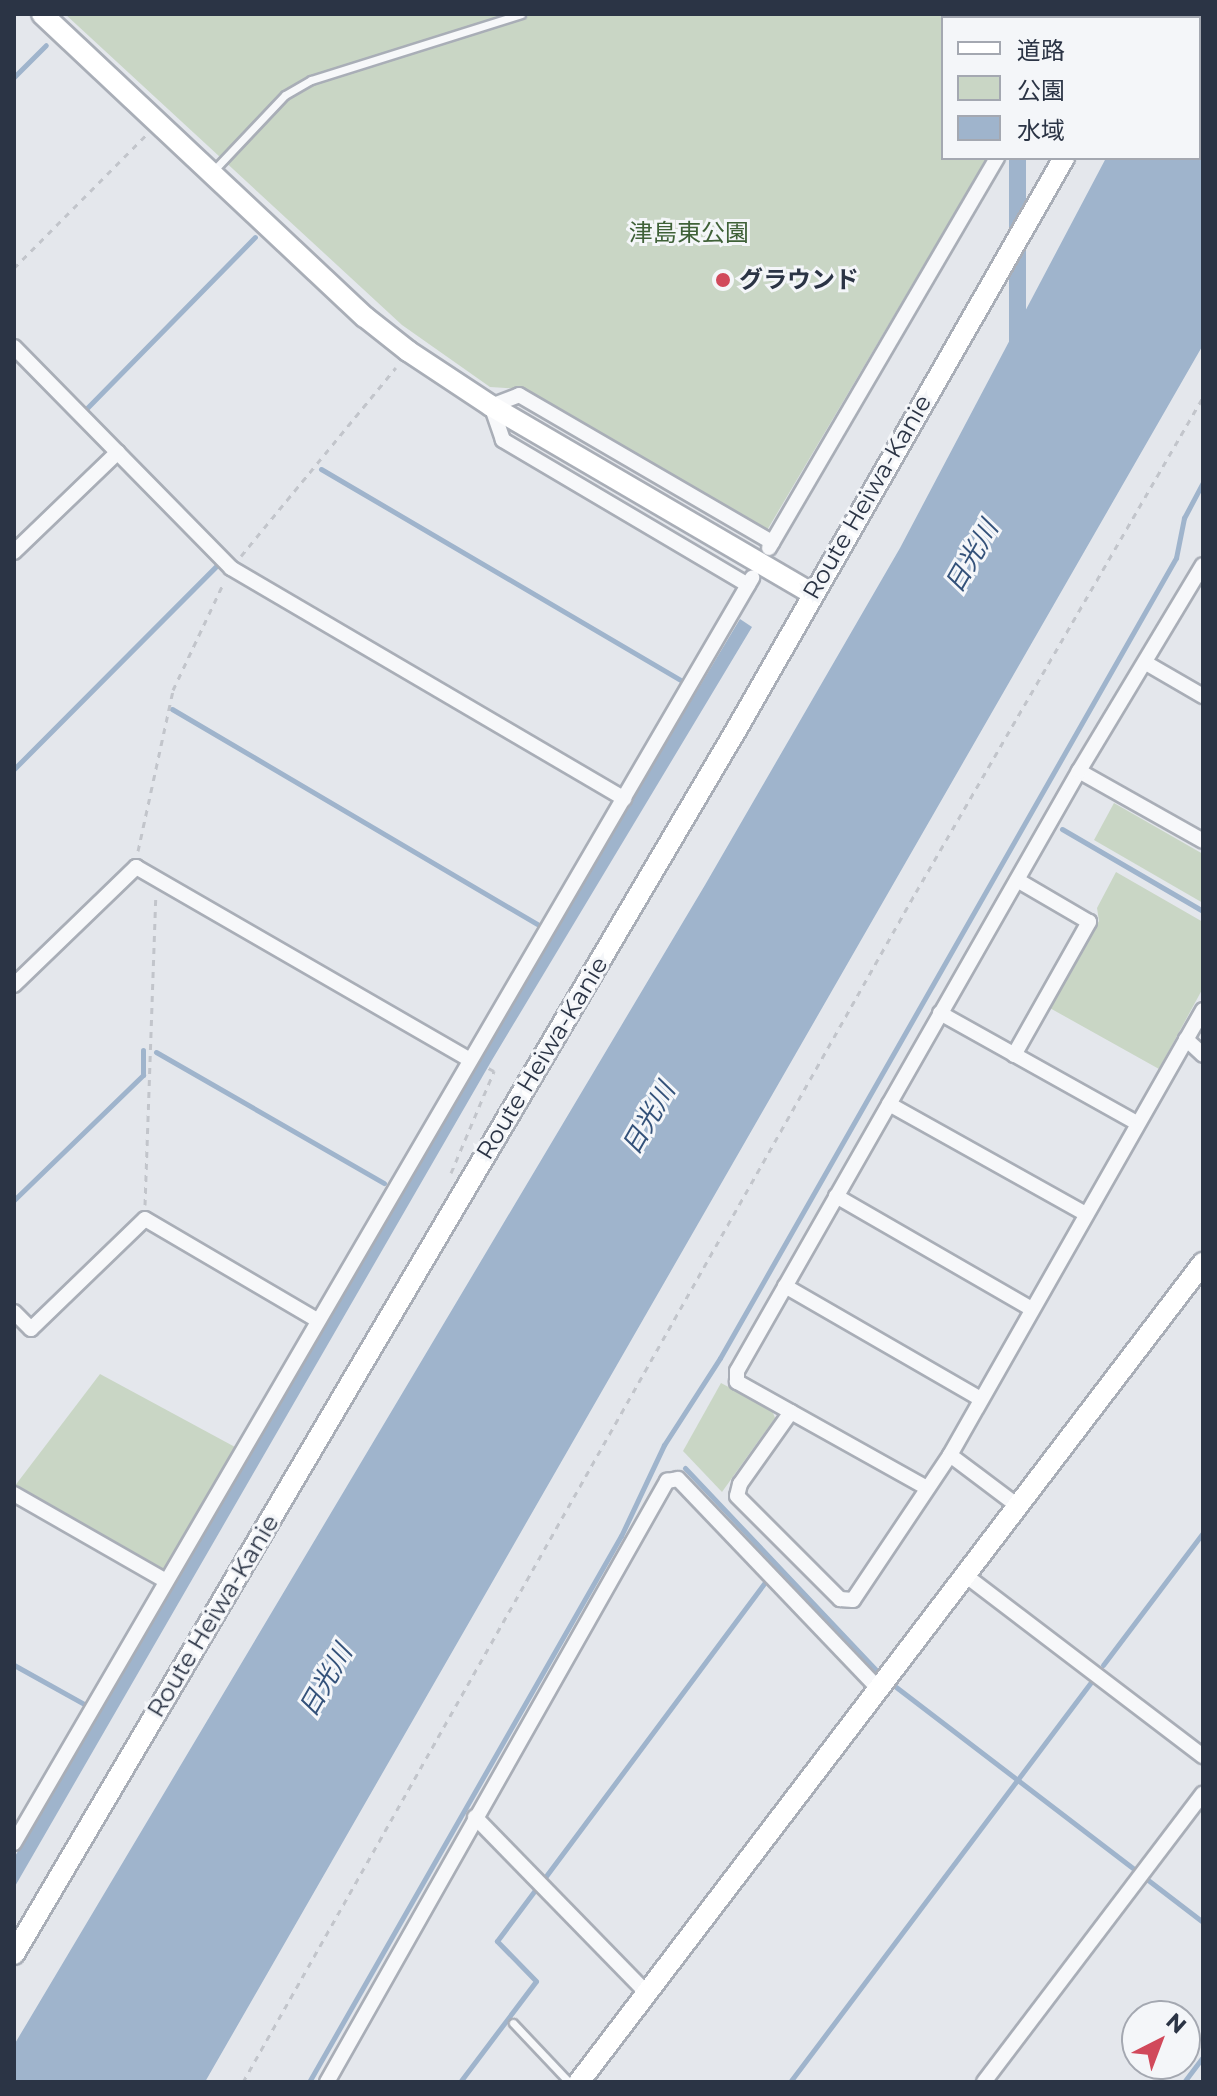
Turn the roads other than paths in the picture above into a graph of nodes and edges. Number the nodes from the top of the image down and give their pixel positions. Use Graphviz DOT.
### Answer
graph roads {
  1 [pos="42,14"];
  2 [pos="515,15"];
  3 [pos="996,160"];
  4 [pos="1063,160"];
  5 [pos="211,173"];
  6 [pos="14,347"];
  7 [pos="491,406"];
  8 [pos="118,452"];
  9 [pos="14,552"];
  10 [pos="1203,565"];
  11 [pos="811,593"];
  12 [pos="1146,663"];
  13 [pos="1203,696"];
  14 [pos="1079,771"];
  15 [pos="624,799"];
  16 [pos="1203,841"];
  17 [pos="1017,880"];
  18 [pos="14,985"];
  19 [pos="1203,1010"];
  20 [pos="940,1013"];
  21 [pos="1186,1039"];
  22 [pos="1014,1055"];
  23 [pos="1203,1055"];
  24 [pos="468,1059"];
  25 [pos="889,1104"];
  26 [pos="1137,1123"];
  27 [pos="836,1196"];
  28 [pos="1086,1214"];
  29 [pos="1203,1263"];
  30 [pos="785,1286"];
  31 [pos="1032,1309"];
  32 [pos="14,1312"];
  33 [pos="317,1320"];
  34 [pos="981,1399"];
  35 [pos="791,1412"];
  36 [pos="950,1455"];
  37 [pos="927,1488"];
  38 [pos="14,1494"];
  39 [pos="1018,1506"];
  40 [pos="965,1575"];
  41 [pos="166,1581"];
  42 [pos="879,1689"];
  43 [pos="1203,1756"];
  44 [pos="1203,1794"];
  45 [pos="475,1817"];
  46 [pos="14,1843"];
  47 [pos="14,1954"];
  48 [pos="646,1992"];
  49 [pos="513,2023"];
  50 [pos="327,2082"];
  51 [pos="569,2082"];
  52 [pos="579,2082"];
  53 [pos="984,2082"];
  1 -- 5 [label="main road"];
  2 -- 5 [label="lane"];
  3 -- 7 [label="street"];
  4 -- 11 [label="main road, Route Heiwa-Kanie"];
  5 -- 7 [label="main road"];
  6 -- 8 [label="street"];
  7 -- 11 [label="main road"];
  7 -- 15 [label="street"];
  8 -- 9 [label="street"];
  8 -- 15 [label="street"];
  10 -- 12 [label="street"];
  11 -- 47 [label="main road, Route Heiwa-Kanie"];
  12 -- 13 [label="street"];
  12 -- 14 [label="street"];
  14 -- 16 [label="street"];
  14 -- 17 [label="street"];
  15 -- 24 [label="street"];
  17 -- 20 [label="street"];
  17 -- 22 [label="street"];
  18 -- 24 [label="street"];
  19 -- 21 [label="street"];
  20 -- 22 [label="street"];
  20 -- 25 [label="street"];
  21 -- 23 [label="street"];
  21 -- 26 [label="street"];
  22 -- 26 [label="street"];
  24 -- 33 [label="street"];
  25 -- 27 [label="street"];
  25 -- 28 [label="street"];
  26 -- 28 [label="street"];
  27 -- 30 [label="street"];
  27 -- 31 [label="street"];
  28 -- 31 [label="street"];
  29 -- 39 [label="main road"];
  30 -- 34 [label="street"];
  30 -- 35 [label="street"];
  31 -- 34 [label="street"];
  32 -- 33 [label="street"];
  33 -- 41 [label="street"];
  34 -- 36 [label="street"];
  35 -- 37 [label="street"];
  35 -- 37 [label="street"];
  36 -- 37 [label="street"];
  36 -- 39 [label="street"];
  38 -- 41 [label="street"];
  39 -- 40 [label="main road"];
  40 -- 42 [label="main road"];
  40 -- 43 [label="street"];
  41 -- 46 [label="street"];
  42 -- 45 [label="street"];
  42 -- 48 [label="main road"];
  44 -- 53 [label="street"];
  45 -- 48 [label="street"];
  45 -- 50 [label="street"];
  48 -- 52 [label="main road"];
  49 -- 51 [label="lane"];
}
